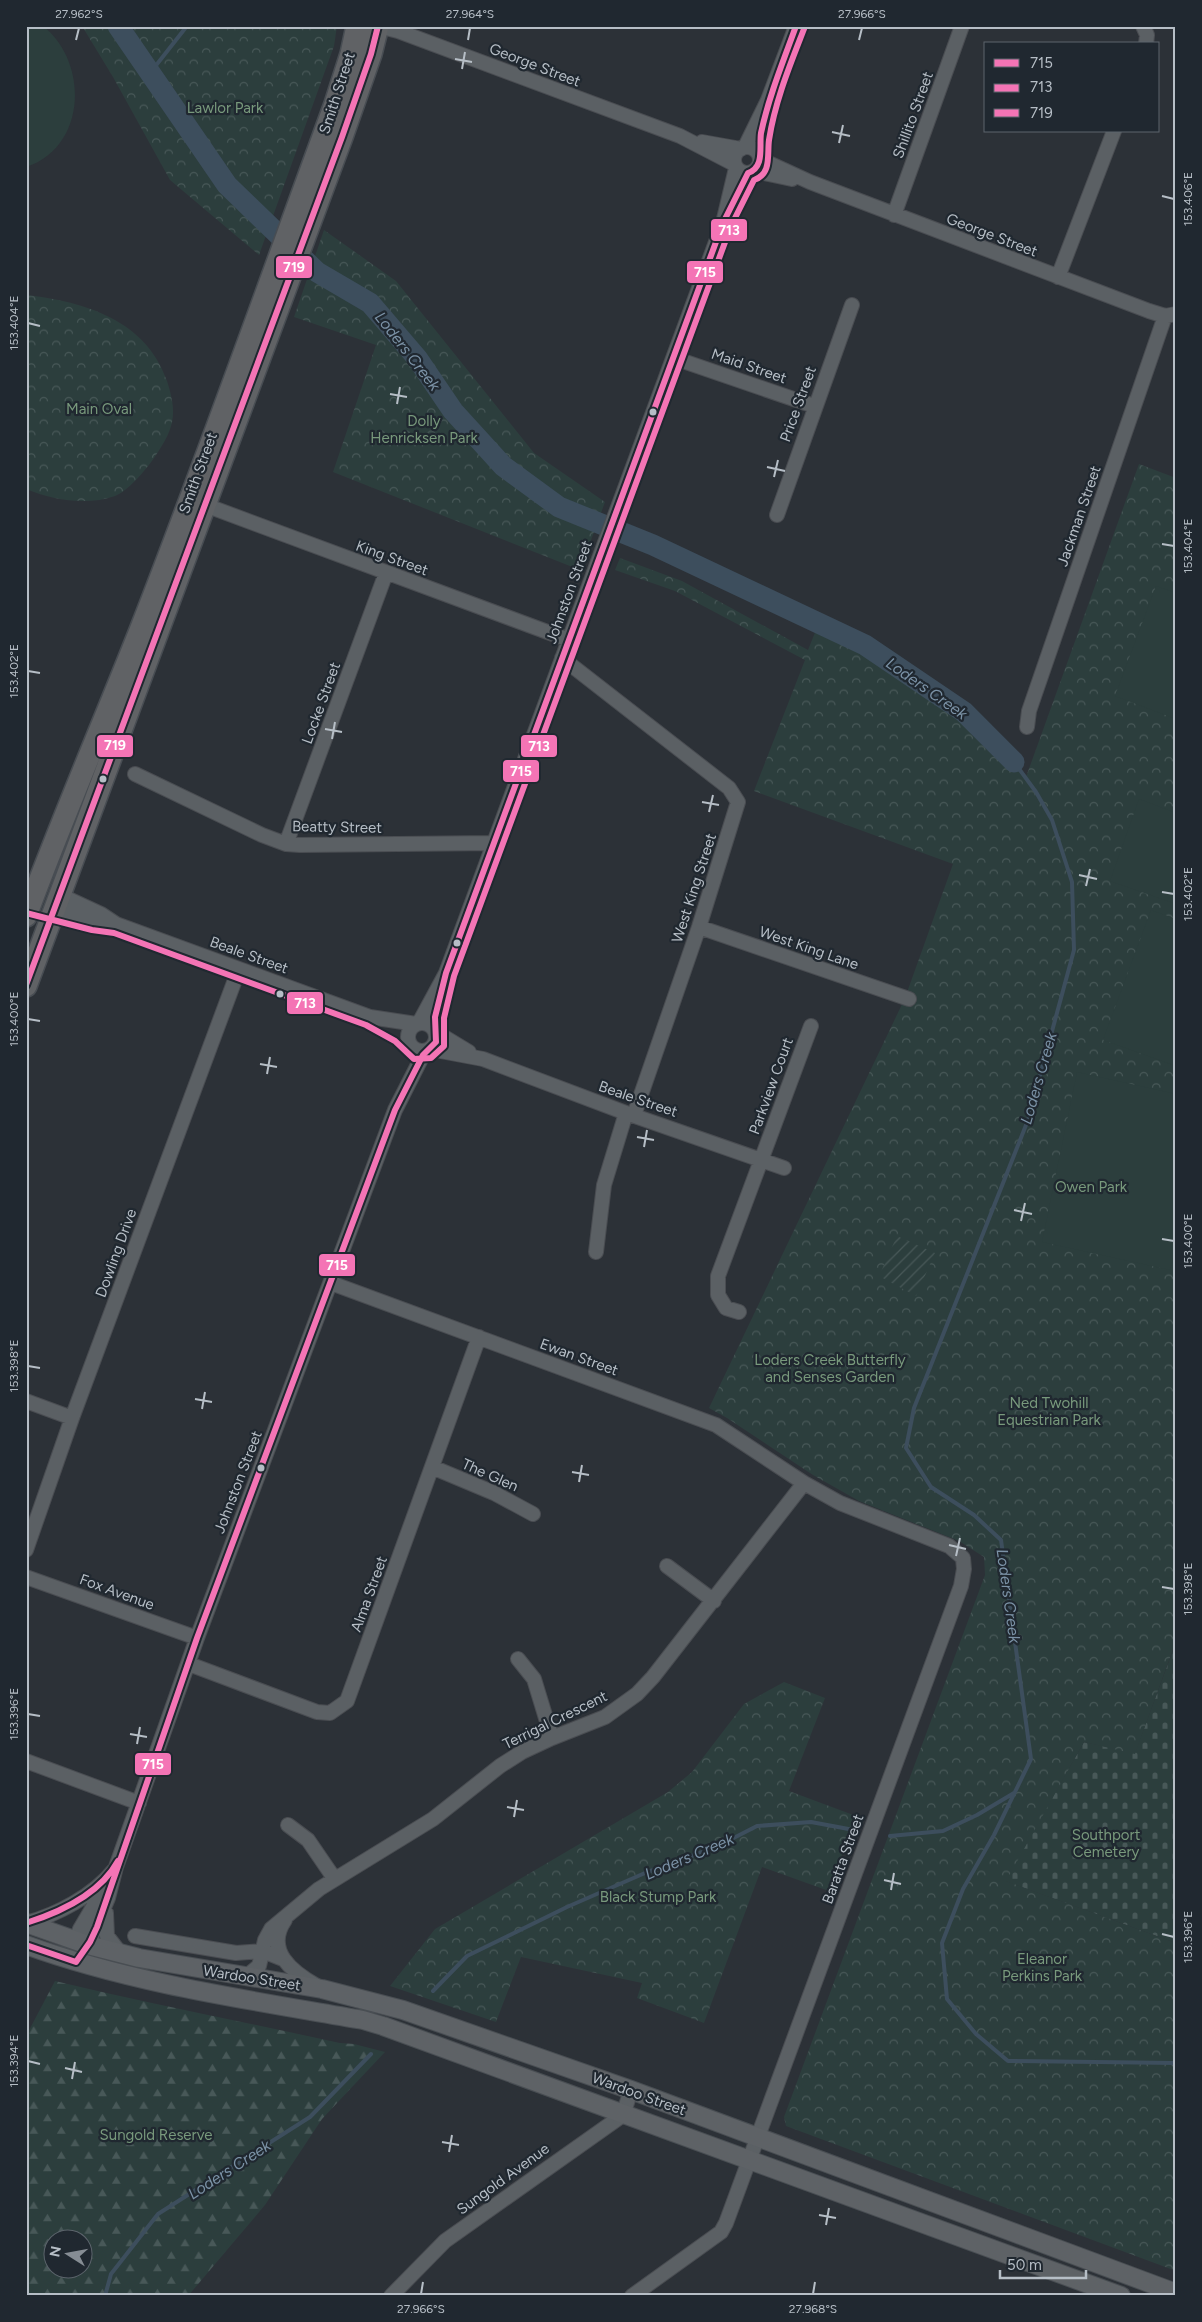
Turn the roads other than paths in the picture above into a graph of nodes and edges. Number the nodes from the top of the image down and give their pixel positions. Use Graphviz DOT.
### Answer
graph roads {
  1 [pos="357,26"];
  2 [pos="378,26"];
  3 [pos="796,26"];
  4 [pos="962,26"];
  5 [pos="1143,26"];
  6 [pos="1146,42"];
  7 [pos="768,100"];
  8 [pos="1114,132"];
  9 [pos="680,136"];
  10 [pos="743,148"];
  11 [pos="749,164"];
  12 [pos="894,215"];
  13 [pos="302,219"];
  14 [pos="282,272"];
  15 [pos="1058,277"];
  16 [pos="852,306"];
  17 [pos="1170,315"];
  18 [pos="674,358"];
  19 [pos="814,406"];
  20 [pos="205,505"];
  21 [pos="777,515"];
  22 [pos="386,573"];
  23 [pos="569,640"];
  24 [pos="562,658"];
  25 [pos="1027,727"];
  26 [pos="135,774"];
  27 [pos="286,844"];
  28 [pos="494,844"];
  29 [pos="29,899"];
  30 [pos="58,902"];
  31 [pos="699,927"];
  32 [pos="239,969"];
  33 [pos="446,973"];
  34 [pos="26,986"];
  35 [pos="908,999"];
  36 [pos="370,1017"];
  37 [pos="417,1023"];
  38 [pos="811,1026"];
  39 [pos="435,1031"];
  40 [pos="410,1043"];
  41 [pos="428,1050"];
  42 [pos="483,1059"];
  43 [pos="395,1110"];
  44 [pos="630,1114"];
  45 [pos="762,1159"];
  46 [pos="784,1168"];
  47 [pos="596,1252"];
  48 [pos="331,1283"];
  49 [pos="739,1312"];
  50 [pos="479,1337"];
  51 [pos="26,1401"];
  52 [pos="72,1418"];
  53 [pos="432,1467"];
  54 [pos="804,1483"];
  55 [pos="533,1514"];
  56 [pos="26,1550"];
  57 [pos="667,1566"];
  58 [pos="26,1577"];
  59 [pos="714,1601"];
  60 [pos="197,1638"];
  61 [pos="518,1659"];
  62 [pos="189,1664"];
  63 [pos="552,1738"];
  64 [pos="26,1761"];
  65 [pos="139,1803"];
  66 [pos="288,1824"];
  67 [pos="116,1868"];
  68 [pos="334,1878"];
  69 [pos="108,1898"];
  70 [pos="292,1911"];
  71 [pos="26,1923"];
  72 [pos="134,1936"];
  73 [pos="82,1943"];
  74 [pos="26,1945"];
  75 [pos="263,1951"];
  76 [pos="121,1954"];
  77 [pos="283,1959"];
  78 [pos="76,1962"];
  79 [pos="247,1976"];
  80 [pos="322,1989"];
  81 [pos="631,2090"];
  82 [pos="623,2115"];
  83 [pos="757,2138"];
  84 [pos="749,2161"];
  85 [pos="1176,2293"];
  86 [pos="391,2296"];
  87 [pos="632,2296"];
  88 [pos="1120,2296"];
  1 -- 13 [label="highway, Smith Street"];
  2 -- 9 [label="street, George Street"];
  2 -- 13 [label="highway, Smith Street"];
  3 -- 7 [label="street, Johnston Street"];
  4 -- 12 [label="street, Shillito Street"];
  5 -- 6 [label="street"];
  7 -- 10 [label="street, Johnston Street"];
  7 -- 11 [label="street, Johnston Street"];
  8 -- 15 [label="street"];
  9 -- 10 [label="street, George Street"];
  9 -- 11 [label="street, George Street"];
  10 -- 11 [label="street, George Street"];
  10 -- 11 [label="street, Johnston Street"];
  11 -- 12 [label="street, George Street"];
  11 -- 18 [label="street, Johnston Street"];
  12 -- 15 [label="street, George Street"];
  13 -- 14 [label="highway, Smith Street"];
  14 -- 20 [label="highway, Smith Street"];
  14 -- 29 [label="highway, Smith Street"];
  15 -- 17 [label="street, George Street"];
  16 -- 19 [label="street, Price Street"];
  17 -- 25 [label="street, Jackman Street"];
  18 -- 19 [label="street, Maid Street"];
  18 -- 23 [label="street, Johnston Street"];
  19 -- 21 [label="street, Price Street"];
  20 -- 22 [label="street, King Street"];
  20 -- 30 [label="highway, Smith Street"];
  22 -- 23 [label="street, King Street"];
  22 -- 27 [label="street, Locke Street"];
  23 -- 24 [label="street, Johnston Street"];
  24 -- 28 [label="street, Johnston Street"];
  24 -- 31 [label="street, West King Street"];
  26 -- 27 [label="street, Beatty Street"];
  27 -- 28 [label="street, Beatty Street"];
  28 -- 33 [label="street, Johnston Street"];
  29 -- 30 [label="highway"];
  30 -- 32 [label="street, Beale Street"];
  30 -- 34 [label="highway, Smith Street"];
  31 -- 35 [label="street, West King Lane"];
  31 -- 44 [label="street, West King Street"];
  32 -- 36 [label="street, Beale Street"];
  32 -- 52 [label="street, Dowling Drive"];
  33 -- 37 [label="street, Johnston Street"];
  33 -- 39 [label="street, Johnston Street"];
  36 -- 37 [label="street, Beale Street"];
  36 -- 40 [label="street, Beale Street"];
  37 -- 39 [label="street"];
  37 -- 40 [label="street"];
  38 -- 45 [label="street, Parkview Court"];
  39 -- 41 [label="street"];
  39 -- 42 [label="street, Beale Street"];
  40 -- 41 [label="street"];
  40 -- 43 [label="street, Johnston Street"];
  41 -- 42 [label="street, Beale Street"];
  41 -- 43 [label="street, Johnston Street"];
  42 -- 44 [label="street, Beale Street"];
  43 -- 48 [label="street, Johnston Street"];
  44 -- 45 [label="street, Beale Street"];
  44 -- 47 [label="street, West King Street"];
  45 -- 46 [label="street, Beale Street"];
  45 -- 49 [label="street, Parkview Court"];
  48 -- 50 [label="street, Ewan Street"];
  48 -- 60 [label="street, Johnston Street"];
  50 -- 53 [label="street, Alma Street"];
  50 -- 54 [label="street, Ewan Street"];
  51 -- 52 [label="street"];
  52 -- 56 [label="street, Dowling Drive"];
  53 -- 55 [label="street, The Glen"];
  53 -- 62 [label="street, Alma Street"];
  54 -- 59 [label="street, Terrigal Crescent"];
  54 -- 83 [label="street, Baratta Street"];
  57 -- 59 [label="street"];
  58 -- 60 [label="street, Fox Avenue"];
  59 -- 63 [label="street, Terrigal Crescent"];
  60 -- 62 [label="street, Johnston Street"];
  61 -- 63 [label="street"];
  62 -- 65 [label="street, Johnston Street"];
  63 -- 68 [label="street, Terrigal Crescent"];
  64 -- 65 [label="street"];
  65 -- 67 [label="street, Johnston Street"];
  66 -- 68 [label="street"];
  67 -- 69 [label="street, Johnston Street"];
  67 -- 71 [label="street"];
  67 -- 73 [label="street, Johnston Street"];
  68 -- 70 [label="street, Terrigal Crescent"];
  69 -- 73 [label="street, Johnston Street"];
  69 -- 76 [label="street"];
  70 -- 75 [label="street, Terrigal Crescent"];
  70 -- 77 [label="street, Terrigal Crescent"];
  71 -- 73 [label="main road, Wardoo Street"];
  72 -- 75 [label="street, Wardoo Street"];
  73 -- 76 [label="main road, Wardoo Street"];
  73 -- 78 [label="main road"];
  74 -- 78 [label="main road, Wardoo Street"];
  75 -- 77 [label="street, Wardoo Street"];
  75 -- 79 [label="street, Terrigal Crescent"];
  76 -- 79 [label="main road, Wardoo Street"];
  77 -- 80 [label="street"];
  78 -- 82 [label="main road, Wardoo Street"];
  79 -- 80 [label="main road, Wardoo Street"];
  80 -- 81 [label="main road, Wardoo Street"];
  81 -- 82 [label="street"];
  81 -- 83 [label="main road, Wardoo Street"];
  82 -- 84 [label="main road, Wardoo Street"];
  82 -- 86 [label="street, Sungold Avenue"];
  83 -- 84 [label="street, Baratta Street"];
  83 -- 85 [label="main road, Wardoo Street"];
  84 -- 87 [label="street, Baratta Street"];
  84 -- 88 [label="main road, Wardoo Street"];
}
